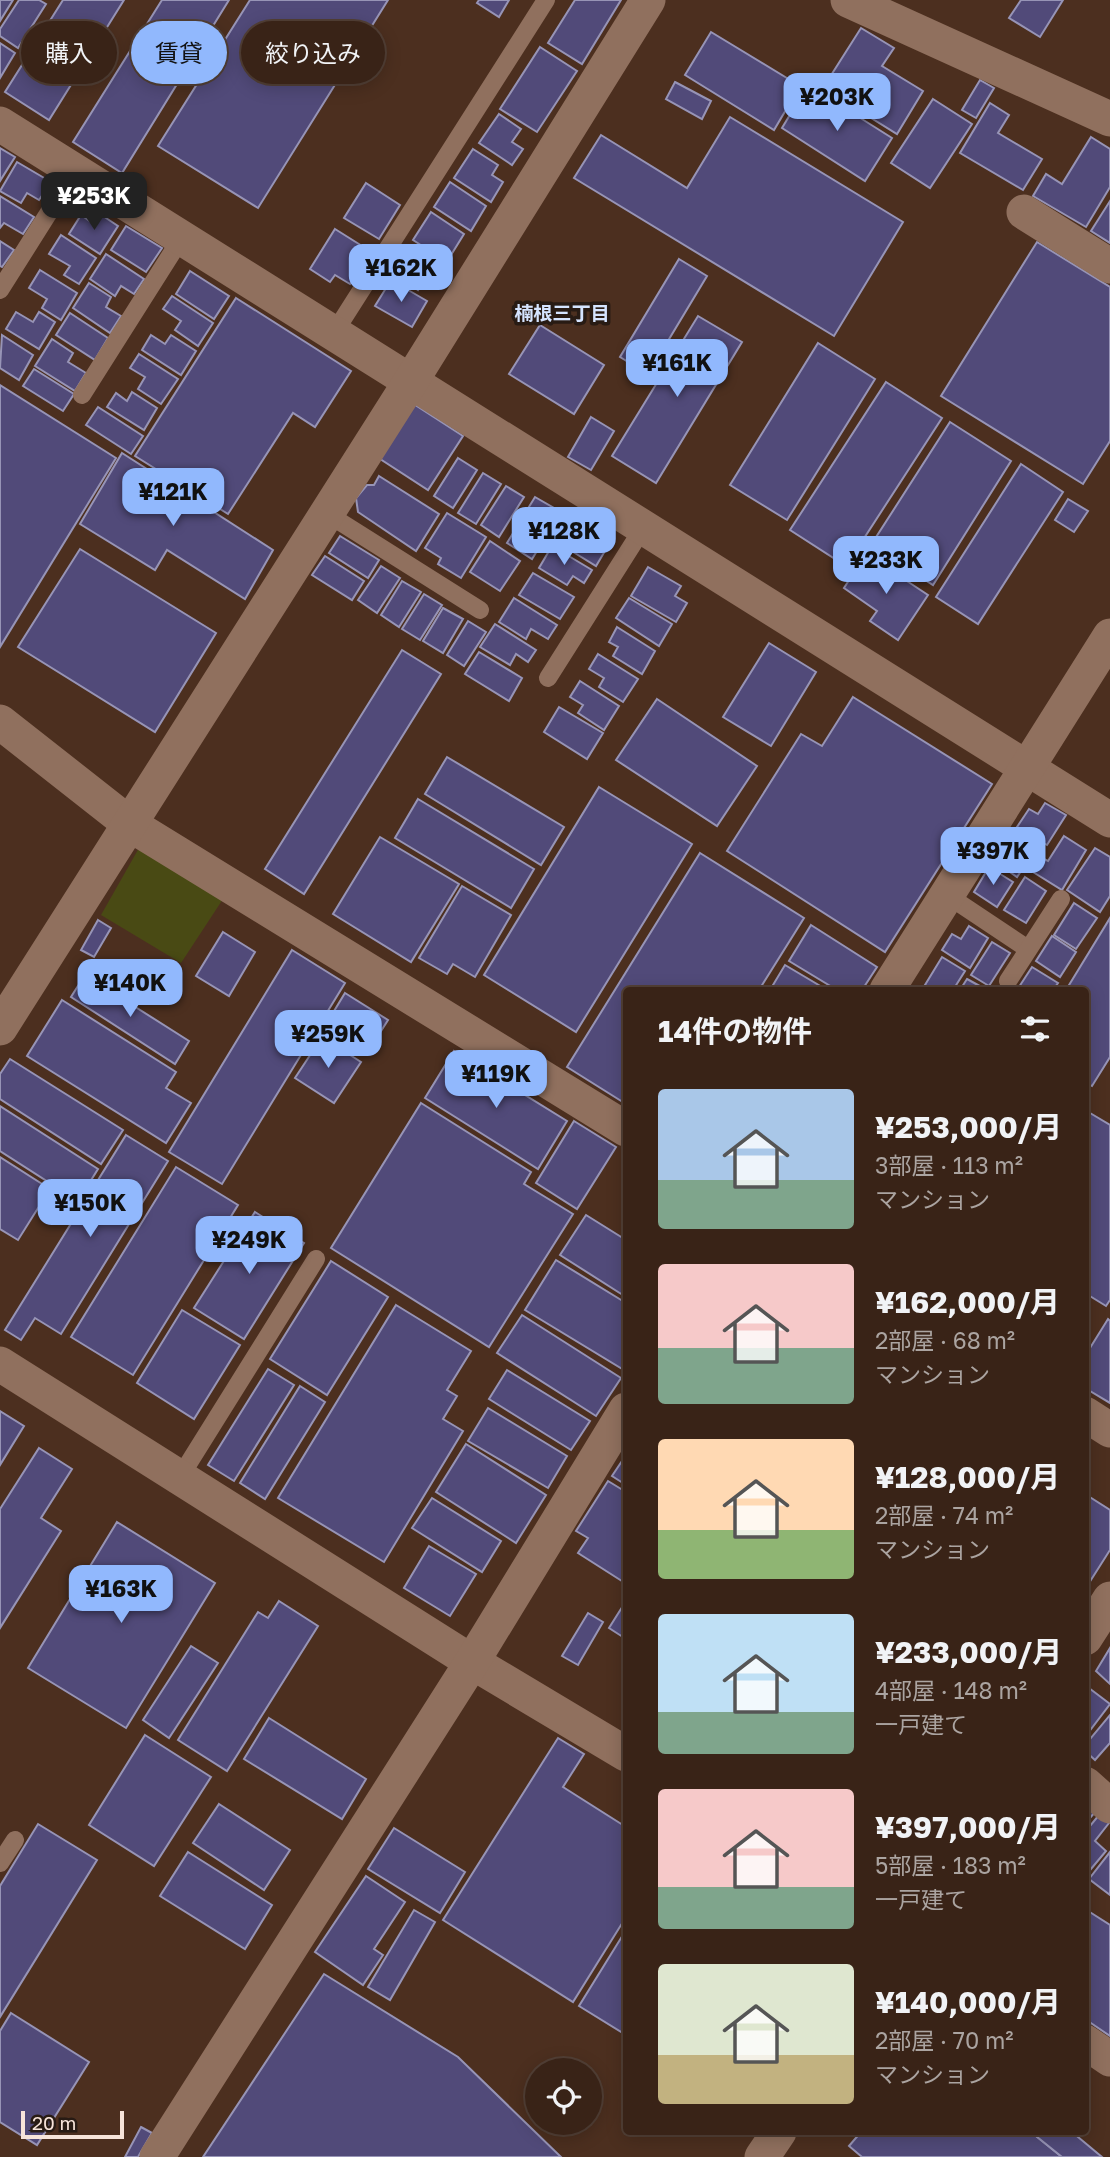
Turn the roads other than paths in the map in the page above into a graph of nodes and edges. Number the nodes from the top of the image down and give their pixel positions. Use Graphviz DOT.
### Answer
graph roads {
  1 [pos="546,0"];
  2 [pos="648,0"];
  3 [pos="848,0"];
  4 [pos="1110,119"];
  5 [pos="0,124"];
  6 [pos="75,171"];
  7 [pos="1024,212"];
  8 [pos="181,237"];
  9 [pos="1110,266"];
  10 [pos="0,290"];
  11 [pos="334,333"];
  12 [pos="411,381"];
  13 [pos="82,394"];
  14 [pos="326,513"];
  15 [pos="643,528"];
  16 [pos="480,610"];
  17 [pos="1110,636"];
  18 [pos="548,678"];
  19 [pos="0,722"];
  20 [pos="1027,769"];
  21 [pos="1110,820"];
  22 [pos="131,825"];
  23 [pos="947,895"];
  24 [pos="1061,899"];
  25 [pos="1028,949"];
  26 [pos="1008,981"];
  27 [pos="889,987"];
  28 [pos="0,1028"];
  29 [pos="623,1127"];
  30 [pos="316,1259"];
  31 [pos="0,1364"];
  32 [pos="623,1415"];
  33 [pos="1089,1417"];
  34 [pos="1110,1430"];
  35 [pos="180,1477"];
  36 [pos="1110,1599"];
  37 [pos="1089,1632"];
  38 [pos="472,1662"];
  39 [pos="623,1752"];
  40 [pos="1089,1788"];
  41 [pos="1110,1806"];
  42 [pos="15,1840"];
  43 [pos="0,1863"];
  44 [pos="1089,2045"];
  45 [pos="1110,2059"];
  46 [pos="777,2135"];
  47 [pos="157,2157"];
  48 [pos="762,2157"];
  1 -- 11 [label="lane"];
  2 -- 12 [label="street"];
  3 -- 4 [label="street"];
  5 -- 6 [label="street"];
  6 -- 8 [label="street"];
  6 -- 10 [label="lane"];
  7 -- 9 [label="street"];
  8 -- 11 [label="street"];
  8 -- 13 [label="lane"];
  11 -- 12 [label="street"];
  12 -- 14 [label="street"];
  12 -- 15 [label="street"];
  14 -- 16 [label="lane"];
  14 -- 22 [label="street"];
  15 -- 18 [label="lane"];
  15 -- 20 [label="street"];
  17 -- 20 [label="street"];
  19 -- 22 [label="street"];
  20 -- 21 [label="street"];
  20 -- 23 [label="street"];
  22 -- 28 [label="street"];
  22 -- 29 [label="street"];
  23 -- 25 [label="lane"];
  23 -- 27 [label="street"];
  24 -- 25 [label="lane"];
  25 -- 26 [label="lane"];
  30 -- 35 [label="lane"];
  31 -- 35 [label="street"];
  32 -- 38 [label="street"];
  33 -- 34 [label="street"];
  35 -- 38 [label="street"];
  36 -- 37 [label="street"];
  38 -- 39 [label="street"];
  38 -- 47 [label="street"];
  40 -- 41 [label="street"];
  42 -- 43 [label="lane"];
  44 -- 45 [label="street"];
  46 -- 48 [label="street"];
}
